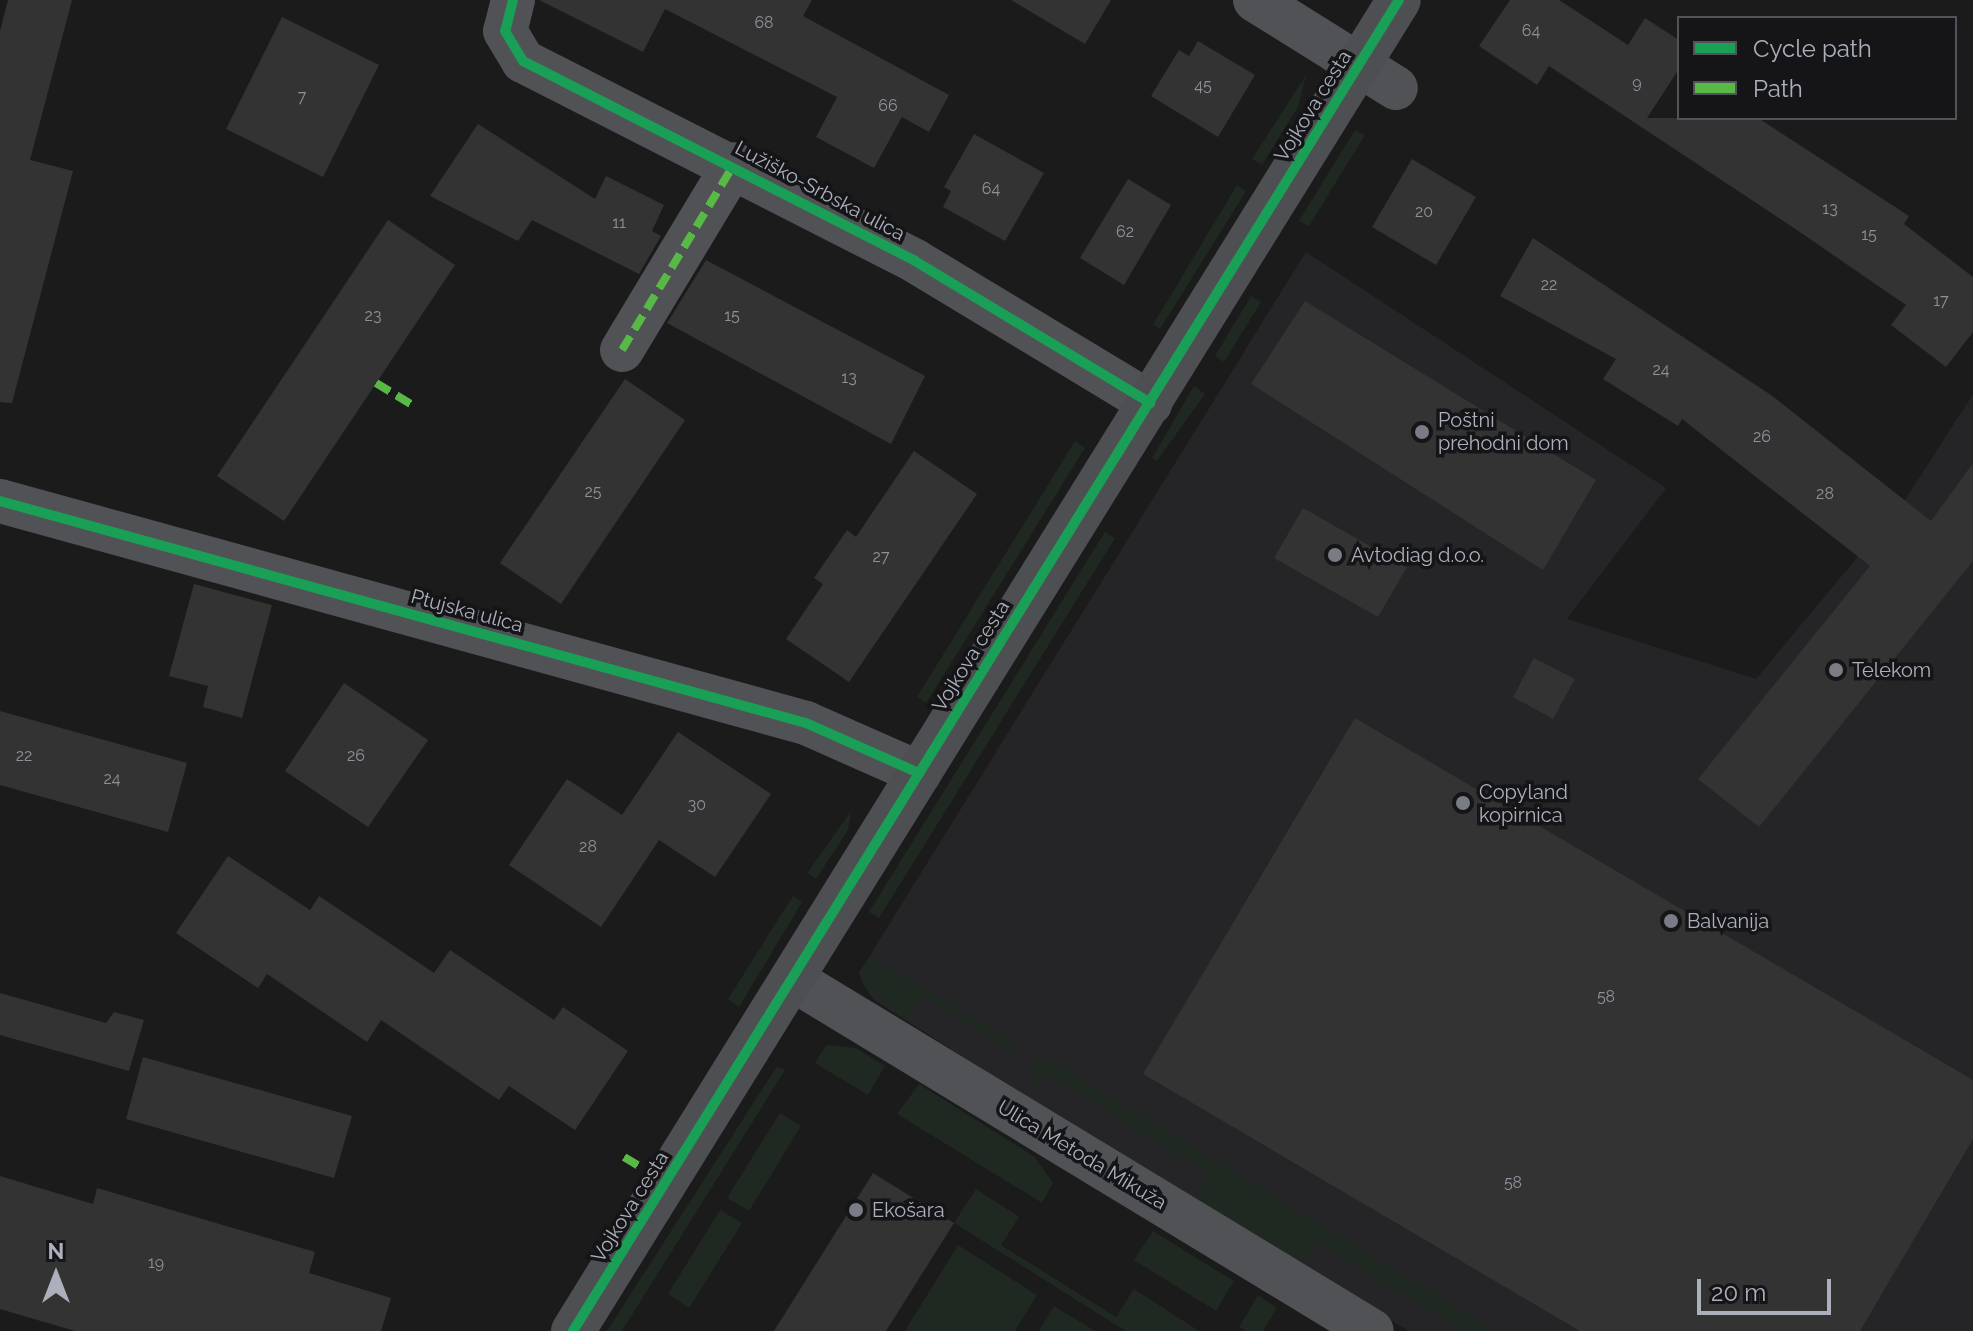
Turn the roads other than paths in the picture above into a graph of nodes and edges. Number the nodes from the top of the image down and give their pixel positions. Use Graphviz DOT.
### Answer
graph roads {
  1 [pos="1255,0"];
  2 [pos="1399,0"];
  3 [pos="512,1"];
  4 [pos="1360,65"];
  5 [pos="1396,88"];
  6 [pos="734,164"];
  7 [pos="622,350"];
  8 [pos="1150,403"];
  9 [pos="0,501"];
  10 [pos="919,773"];
  11 [pos="792,979"];
  12 [pos="573,1331"];
  13 [pos="1372,1331"];
  1 -- 4 [label="street"];
  2 -- 4 [label="street, Vojkova cesta"];
  3 -- 6 [label="street, Lužiško-Srbska ulica"];
  4 -- 5 [label="street"];
  4 -- 8 [label="street, Vojkova cesta"];
  6 -- 7 [label="street"];
  6 -- 8 [label="street, Lužiško-Srbska ulica"];
  8 -- 10 [label="street, Vojkova cesta"];
  9 -- 10 [label="street, Ptujska ulica"];
  10 -- 11 [label="street, Vojkova cesta"];
  11 -- 12 [label="street, Vojkova cesta"];
  11 -- 13 [label="street, Ulica Metoda Mikuža"];
}
